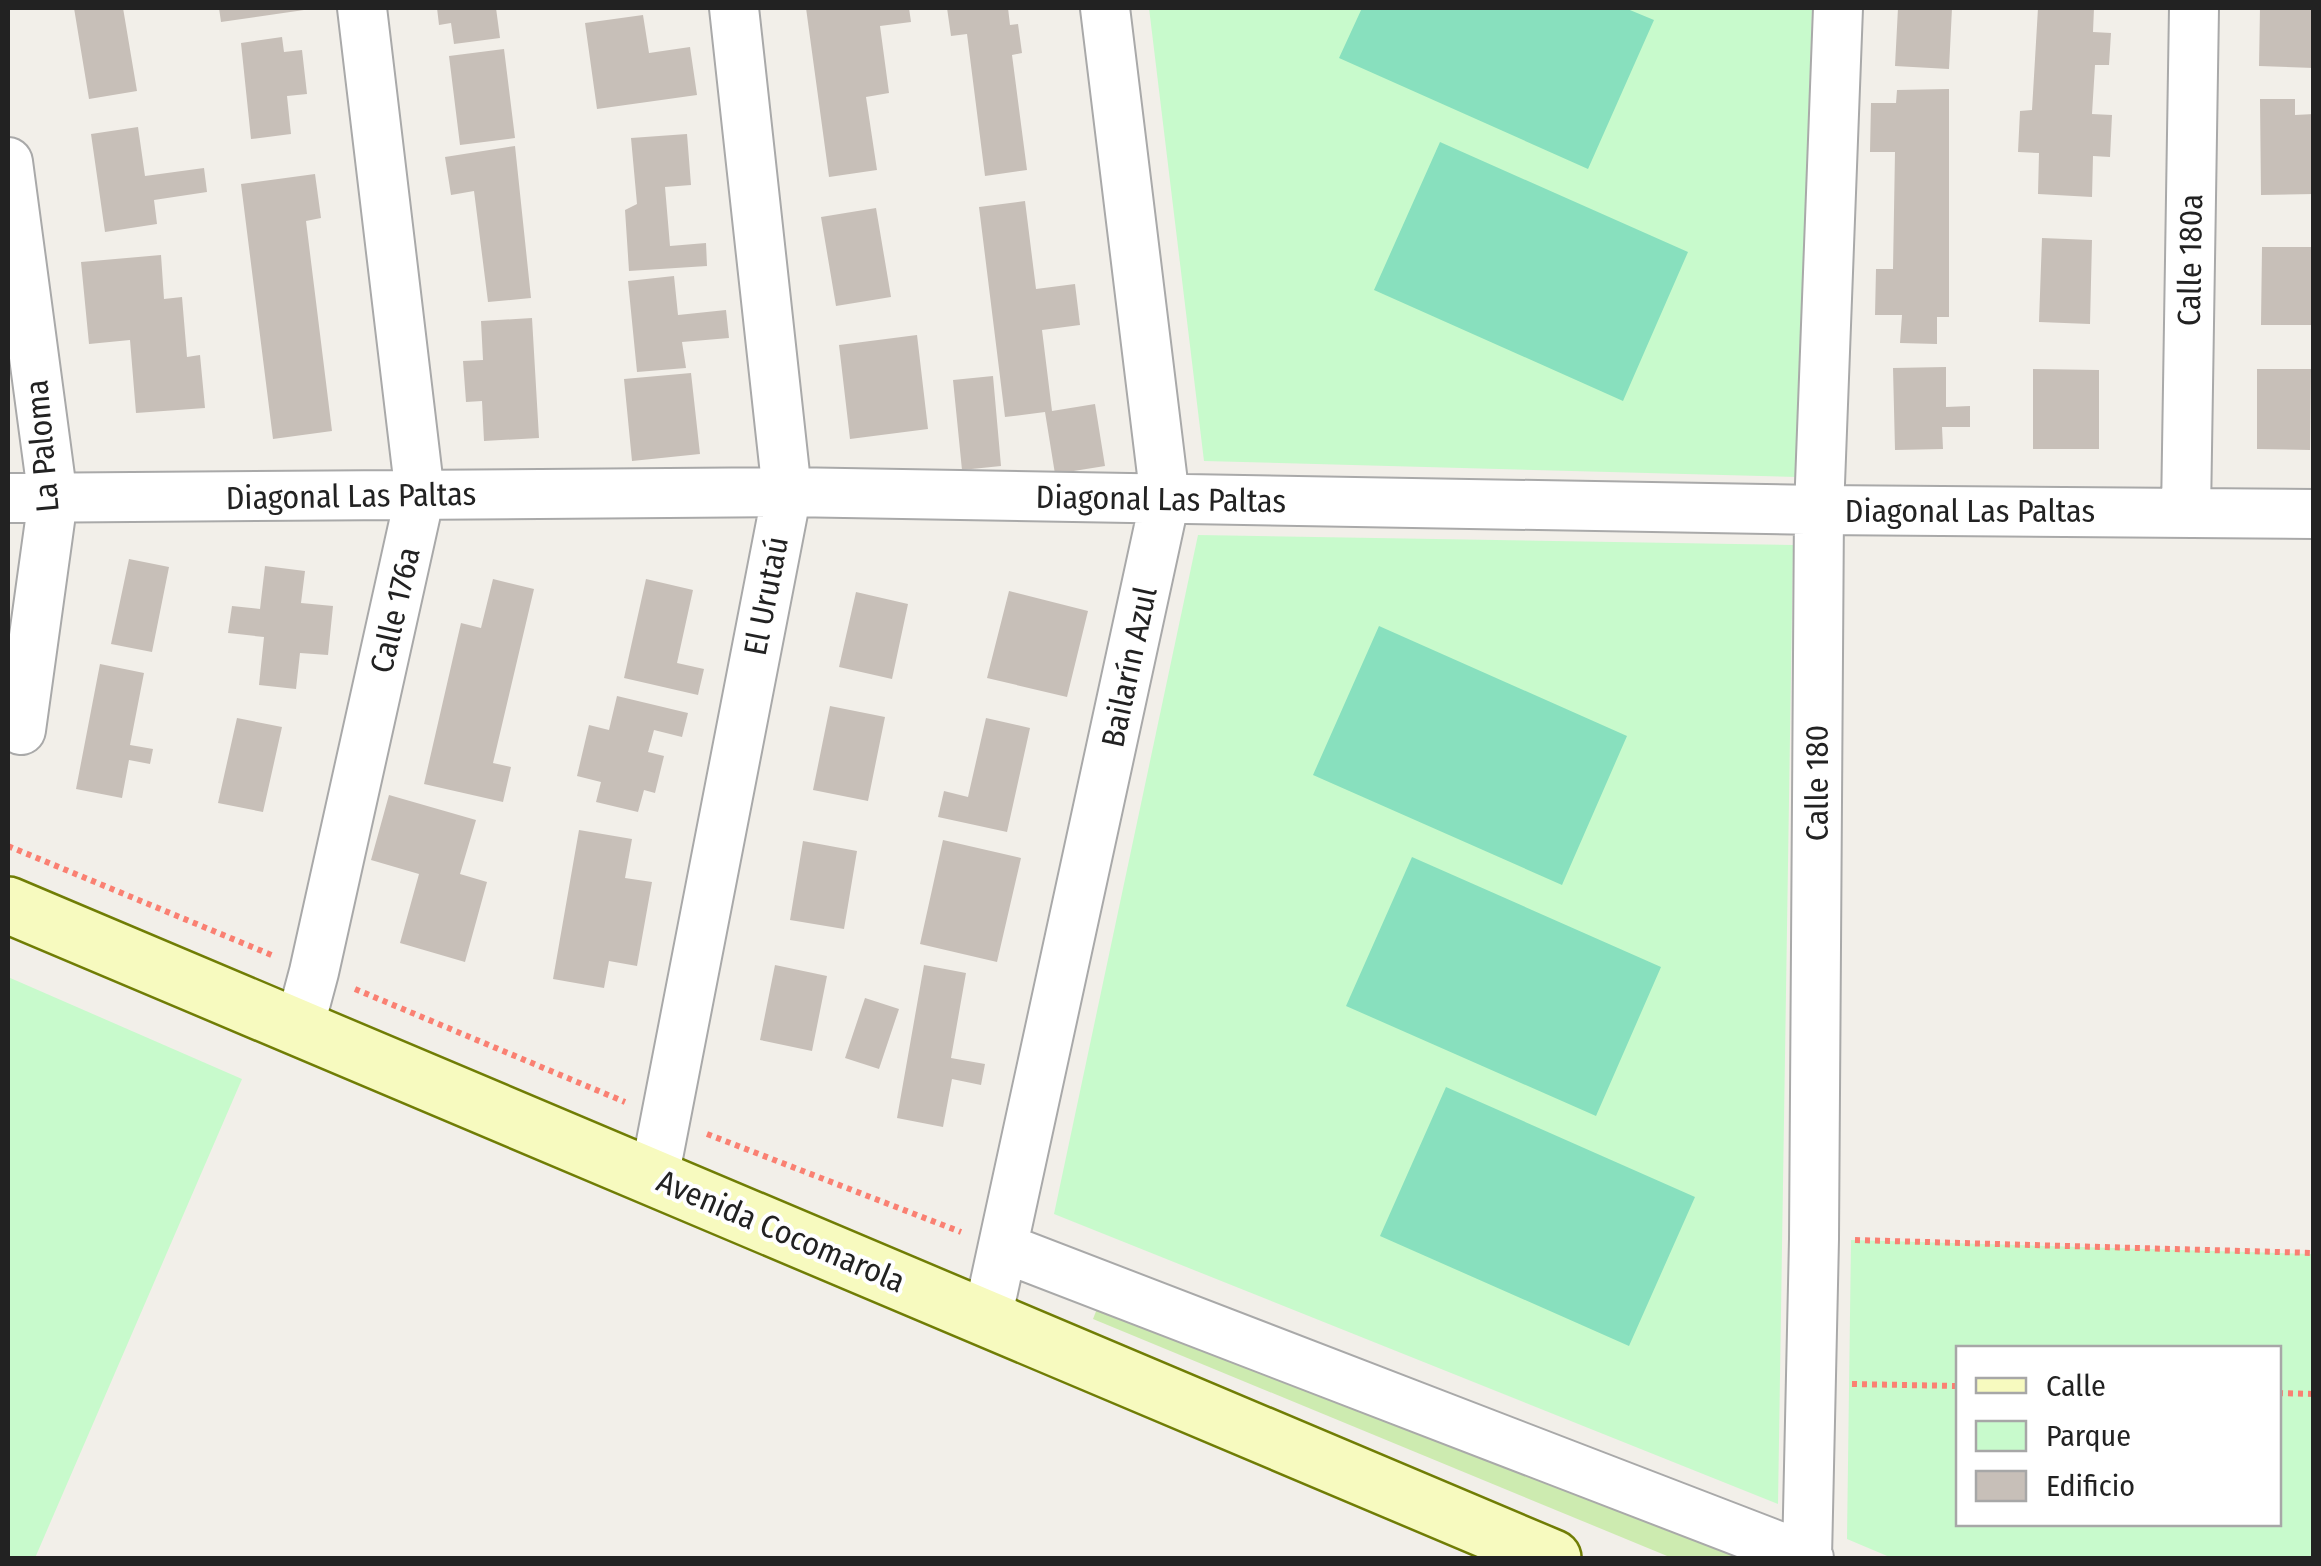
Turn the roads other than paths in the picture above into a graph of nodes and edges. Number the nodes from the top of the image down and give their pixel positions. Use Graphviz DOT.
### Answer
graph roads {
  1 [pos="362,8"];
  2 [pos="734,8"];
  3 [pos="1105,8"];
  4 [pos="1838,8"];
  5 [pos="2194,8"];
  6 [pos="8,162"];
  7 [pos="787,492"];
  8 [pos="420,495"];
  9 [pos="30,499"];
  10 [pos="1165,499"];
  11 [pos="1820,510"];
  12 [pos="2186,512"];
  13 [pos="2314,514"];
  14 [pos="22,730"];
  15 [pos="8,905"];
  16 [pos="299,1028"];
  17 [pos="654,1178"];
  18 [pos="1004,1248"];
  19 [pos="988,1319"];
  20 [pos="1554,1558"];
  21 [pos="1808,1558"];
  1 -- 8 [label="street, Calle 176a"];
  2 -- 7 [label="street, El Urutaú"];
  3 -- 10 [label="street, Bailarín Azul"];
  4 -- 11 [label="street, Calle 180"];
  5 -- 12 [label="street, Calle 180a"];
  6 -- 9 [label="street, La Paloma"];
  7 -- 8 [label="street, Diagonal Las Paltas"];
  7 -- 10 [label="street, Diagonal Las Paltas"];
  7 -- 17 [label="street, El Urutaú"];
  8 -- 9 [label="street, Diagonal Las Paltas"];
  8 -- 16 [label="street, Calle 176a"];
  9 -- 14 [label="street, La Paloma"];
  10 -- 11 [label="street, Diagonal Las Paltas"];
  10 -- 18 [label="street, Bailarín Azul"];
  11 -- 12 [label="street, Diagonal Las Paltas"];
  11 -- 21 [label="street, Calle 180"];
  12 -- 13 [label="street, Diagonal Las Paltas"];
  15 -- 16 [label="main road, Avenida Cocomarola"];
  16 -- 17 [label="main road, Avenida Cocomarola"];
  17 -- 19 [label="main road, Avenida Cocomarola"];
  18 -- 19 [label="street, Bailarín Azul"];
  18 -- 21 [label="street"];
  19 -- 20 [label="main road, Avenida Cocomarola"];
}
